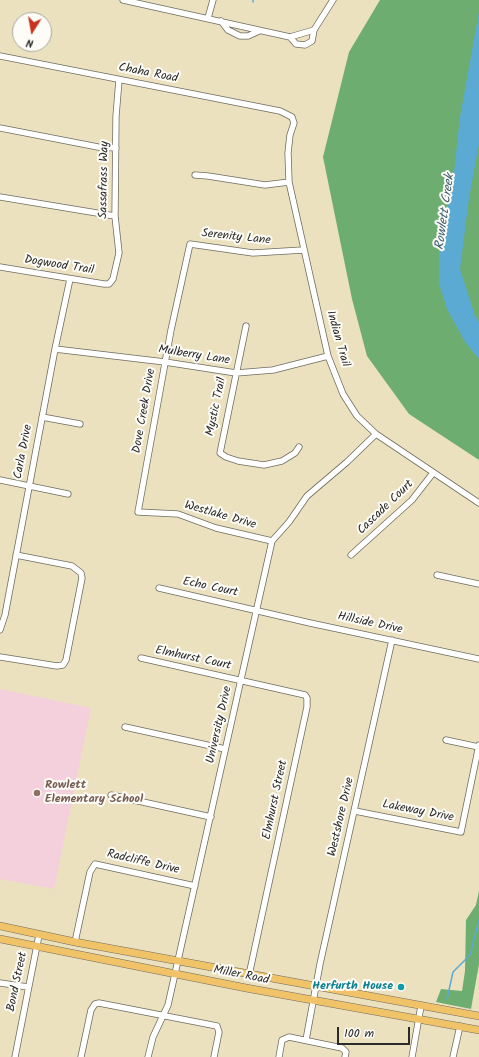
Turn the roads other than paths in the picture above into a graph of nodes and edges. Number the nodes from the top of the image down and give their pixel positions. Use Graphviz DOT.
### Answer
graph roads {
  1 [pos="123,0"];
  2 [pos="213,0"];
  3 [pos="334,0"];
  4 [pos="138,2"];
  5 [pos="208,18"];
  6 [pos="221,21"];
  7 [pos="314,30"];
  8 [pos="259,31"];
  9 [pos="290,37"];
  10 [pos="0,56"];
  11 [pos="119,80"];
  12 [pos="292,117"];
  13 [pos="0,128"];
  14 [pos="116,148"];
  15 [pos="195,175"];
  16 [pos="289,182"];
  17 [pos="0,197"];
  18 [pos="115,216"];
  19 [pos="190,244"];
  20 [pos="303,250"];
  21 [pos="0,267"];
  22 [pos="70,279"];
  23 [pos="113,279"];
  24 [pos="246,326"];
  25 [pos="55,349"];
  26 [pos="328,356"];
  27 [pos="166,362"];
  28 [pos="236,373"];
  29 [pos="42,417"];
  30 [pos="80,424"];
  31 [pos="376,434"];
  32 [pos="300,447"];
  33 [pos="433,473"];
  34 [pos="0,480"];
  35 [pos="29,485"];
  36 [pos="68,494"];
  37 [pos="479,504"];
  38 [pos="138,512"];
  39 [pos="272,541"];
  40 [pos="16,555"];
  41 [pos="351,555"];
  42 [pos="437,575"];
  43 [pos="479,584"];
  44 [pos="159,588"];
  45 [pos="257,610"];
  46 [pos="0,630"];
  47 [pos="392,640"];
  48 [pos="0,657"];
  49 [pos="141,658"];
  50 [pos="479,659"];
  51 [pos="241,680"];
  52 [pos="126,727"];
  53 [pos="446,740"];
  54 [pos="479,746"];
  55 [pos="225,749"];
  56 [pos="111,795"];
  57 [pos="355,810"];
  58 [pos="210,818"];
  59 [pos="196,886"];
  60 [pos="0,926"];
  61 [pos="39,935"];
  62 [pos="0,939"];
  63 [pos="75,942"];
  64 [pos="37,947"];
  65 [pos="178,961"];
  66 [pos="175,974"];
  67 [pos="249,975"];
  68 [pos="0,983"];
  69 [pos="28,987"];
  70 [pos="316,987"];
  71 [pos="367,996"];
  72 [pos="314,1000"];
  73 [pos="417,1005"];
  74 [pos="366,1009"];
  75 [pos="165,1015"];
  76 [pos="479,1016"];
  77 [pos="415,1017"];
  78 [pos="460,1026"];
  79 [pos="479,1030"];
  80 [pos="306,1040"];
  81 [pos="15,1057"];
  82 [pos="81,1057"];
  83 [pos="148,1057"];
  84 [pos="214,1057"];
  85 [pos="279,1057"];
  86 [pos="345,1057"];
  87 [pos="412,1057"];
  88 [pos="453,1057"];
  1 -- 4 [label="street"];
  2 -- 5 [label="street"];
  3 -- 7 [label="street"];
  4 -- 5 [label="street"];
  5 -- 6 [label="street"];
  6 -- 8 [label="street"];
  6 -- 8 [label="street"];
  7 -- 9 [label="street"];
  7 -- 9 [label="street"];
  8 -- 9 [label="street"];
  10 -- 11 [label="street, Chaha Road"];
  11 -- 12 [label="street, Chaha Road"];
  11 -- 14 [label="street, Sassafrass Way"];
  12 -- 16 [label="street, Indian Trail"];
  13 -- 14 [label="street"];
  14 -- 18 [label="street, Sassafrass Way"];
  15 -- 16 [label="street"];
  16 -- 20 [label="street, Indian Trail"];
  17 -- 18 [label="street"];
  18 -- 23 [label="street, Sassafrass Way"];
  19 -- 20 [label="street, Serenity Lane"];
  19 -- 27 [label="street, Dove Creek Drive"];
  20 -- 26 [label="street, Indian Trail"];
  21 -- 22 [label="street, Dogwood Trail"];
  22 -- 23 [label="street, Dogwood Trail"];
  22 -- 25 [label="street, Carla Drive"];
  24 -- 28 [label="street"];
  25 -- 27 [label="street, Mulberry Lane"];
  25 -- 29 [label="street, Carla Drive"];
  26 -- 28 [label="street, Mulberry Lane"];
  26 -- 31 [label="street, Indian Trail"];
  27 -- 28 [label="street, Mulberry Lane"];
  27 -- 38 [label="street, Dove Creek Drive"];
  28 -- 32 [label="street, Mystic Trail"];
  29 -- 30 [label="street"];
  29 -- 35 [label="street, Carla Drive"];
  31 -- 33 [label="street, Indian Trail"];
  31 -- 39 [label="street, University Drive"];
  33 -- 37 [label="street, Indian Trail"];
  33 -- 41 [label="street, Cascade Court"];
  34 -- 35 [label="street"];
  35 -- 36 [label="street"];
  35 -- 40 [label="street, Carla Drive"];
  38 -- 39 [label="street, Westlake Drive"];
  39 -- 45 [label="street, University Drive"];
  40 -- 46 [label="street, Carla Drive"];
  40 -- 48 [label="street"];
  42 -- 43 [label="street"];
  44 -- 45 [label="street, Echo Court"];
  45 -- 47 [label="street, Hillside Drive"];
  45 -- 51 [label="street, University Drive"];
  47 -- 50 [label="street, Hillside Drive"];
  47 -- 57 [label="street, Westshore Drive"];
  49 -- 51 [label="street, Elmhurst Court"];
  51 -- 55 [label="street, University Drive"];
  51 -- 67 [label="street, Elmhurst Street"];
  52 -- 55 [label="street"];
  53 -- 54 [label="street"];
  54 -- 57 [label="street, Lakeway Drive"];
  55 -- 58 [label="street, University Drive"];
  56 -- 58 [label="street"];
  57 -- 70 [label="street, Westshore Drive"];
  58 -- 59 [label="street, University Drive"];
  59 -- 63 [label="street, Radcliffe Drive"];
  59 -- 65 [label="street, University Drive"];
  60 -- 61 [label="main road, Miller Road"];
  61 -- 63 [label="main road, Miller Road"];
  61 -- 64 [label="street, Bond Street"];
  62 -- 64 [label="main road, Miller Road"];
  63 -- 65 [label="main road, Miller Road"];
  64 -- 66 [label="main road, Miller Road"];
  64 -- 69 [label="street, Bond Street"];
  65 -- 66 [label="street, University Drive"];
  65 -- 67 [label="main road, Miller Road"];
  66 -- 72 [label="main road, Miller Road"];
  66 -- 75 [label="street, University Drive"];
  67 -- 70 [label="main road, Miller Road"];
  68 -- 69 [label="street"];
  69 -- 81 [label="street, Bond Street"];
  70 -- 71 [label="main road, Miller Road"];
  70 -- 72 [label="street, Westshore Drive"];
  71 -- 73 [label="main road, Miller Road"];
  71 -- 74 [label="main road"];
  72 -- 74 [label="main road, Miller Road"];
  72 -- 80 [label="street, Westshore Drive"];
  73 -- 76 [label="main road, Miller Road"];
  73 -- 77 [label="main road"];
  74 -- 77 [label="main road, Miller Road"];
  75 -- 82 [label="street"];
  75 -- 83 [label="street, University Drive"];
  75 -- 84 [label="street"];
  77 -- 78 [label="main road, Miller Road"];
  77 -- 87 [label="street"];
  78 -- 79 [label="main road, Miller Road"];
  78 -- 88 [label="street"];
  80 -- 85 [label="street"];
  80 -- 86 [label="street"];
}
